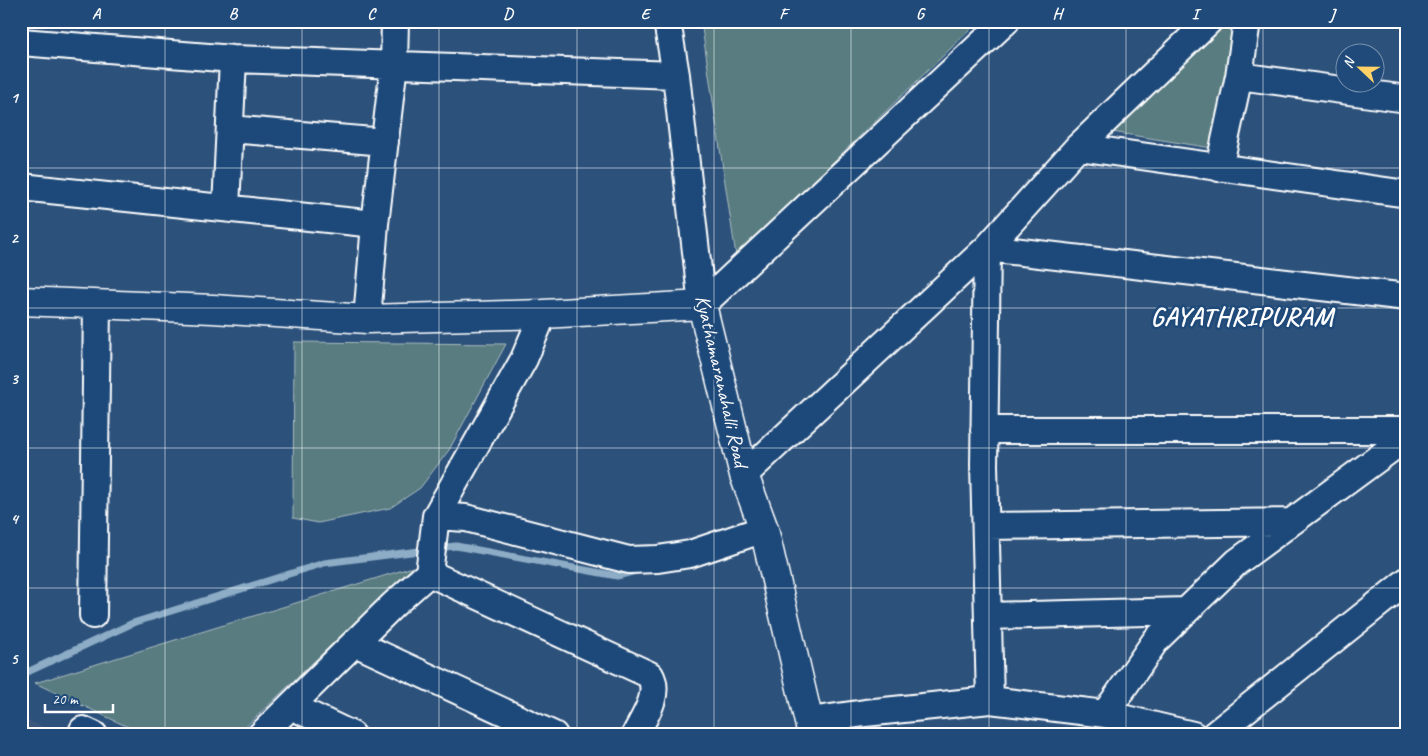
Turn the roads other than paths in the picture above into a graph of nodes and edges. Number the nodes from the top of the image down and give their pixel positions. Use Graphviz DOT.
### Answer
graph roads {
  1 [pos="394,21"];
  2 [pos="666,21"];
  3 [pos="1006,21"];
  4 [pos="1209,21"];
  5 [pos="1248,21"];
  6 [pos="21,42"];
  7 [pos="233,59"];
  8 [pos="394,64"];
  9 [pos="676,75"];
  10 [pos="1238,76"];
  11 [pos="1407,99"];
  12 [pos="230,129"];
  13 [pos="384,142"];
  14 [pos="1078,147"];
  15 [pos="1219,168"];
  16 [pos="21,187"];
  17 [pos="1407,194"];
  18 [pos="226,208"];
  19 [pos="375,224"];
  20 [pos="987,248"];
  21 [pos="1407,297"];
  22 [pos="21,301"];
  23 [pos="97,304"];
  24 [pos="702,305"];
  25 [pos="543,314"];
  26 [pos="367,319"];
  27 [pos="984,430"];
  28 [pos="1407,430"];
  29 [pos="1407,437"];
  30 [pos="744,475"];
  31 [pos="436,516"];
  32 [pos="1290,522"];
  33 [pos="986,526"];
  34 [pos="764,529"];
  35 [pos="430,558"];
  36 [pos="1407,581"];
  37 [pos="1186,611"];
  38 [pos="93,615"];
  39 [pos="988,616"];
  40 [pos="355,643"];
  41 [pos="990,700"];
  42 [pos="291,706"];
  43 [pos="1105,714"];
  44 [pos="867,724"];
  45 [pos="811,728"];
  46 [pos="261,735"];
  47 [pos="352,735"];
  48 [pos="554,735"];
  49 [pos="636,735"];
  50 [pos="1193,735"];
  51 [pos="1214,735"];
  1 -- 8 [label="street"];
  2 -- 9 [label="street, Kyathamaranahalli Road"];
  3 -- 24 [label="street"];
  4 -- 14 [label="street"];
  5 -- 10 [label="street"];
  6 -- 7 [label="street"];
  7 -- 8 [label="street"];
  7 -- 12 [label="street"];
  8 -- 9 [label="street"];
  8 -- 13 [label="street"];
  9 -- 24 [label="street, Kyathamaranahalli Road"];
  10 -- 11 [label="street"];
  10 -- 15 [label="street"];
  12 -- 13 [label="street"];
  12 -- 18 [label="street"];
  13 -- 19 [label="street"];
  14 -- 15 [label="street"];
  14 -- 20 [label="street"];
  15 -- 17 [label="street"];
  16 -- 18 [label="street"];
  18 -- 19 [label="street"];
  19 -- 26 [label="street"];
  20 -- 21 [label="street"];
  20 -- 27 [label="street"];
  20 -- 30 [label="street"];
  22 -- 23 [label="main road"];
  23 -- 26 [label="main road"];
  23 -- 38 [label="street"];
  24 -- 25 [label="main road"];
  24 -- 30 [label="main road, Kyathamaranahalli Road"];
  25 -- 26 [label="main road"];
  25 -- 31 [label="street"];
  27 -- 28 [label="street"];
  27 -- 33 [label="street"];
  29 -- 32 [label="street"];
  30 -- 34 [label="main road, Kyathamaranahalli Road"];
  31 -- 34 [label="street"];
  31 -- 35 [label="street"];
  32 -- 33 [label="street"];
  32 -- 37 [label="street"];
  33 -- 39 [label="street"];
  34 -- 45 [label="main road, Kyathamaranahalli Road"];
  35 -- 40 [label="street"];
  35 -- 49 [label="street"];
  36 -- 51 [label="street"];
  37 -- 39 [label="street"];
  37 -- 43 [label="street"];
  39 -- 41 [label="street"];
  40 -- 42 [label="street"];
  40 -- 48 [label="street"];
  41 -- 43 [label="street"];
  41 -- 44 [label="street"];
  42 -- 46 [label="street"];
  42 -- 47 [label="street"];
  43 -- 50 [label="street"];
  44 -- 45 [label="street"];
}
